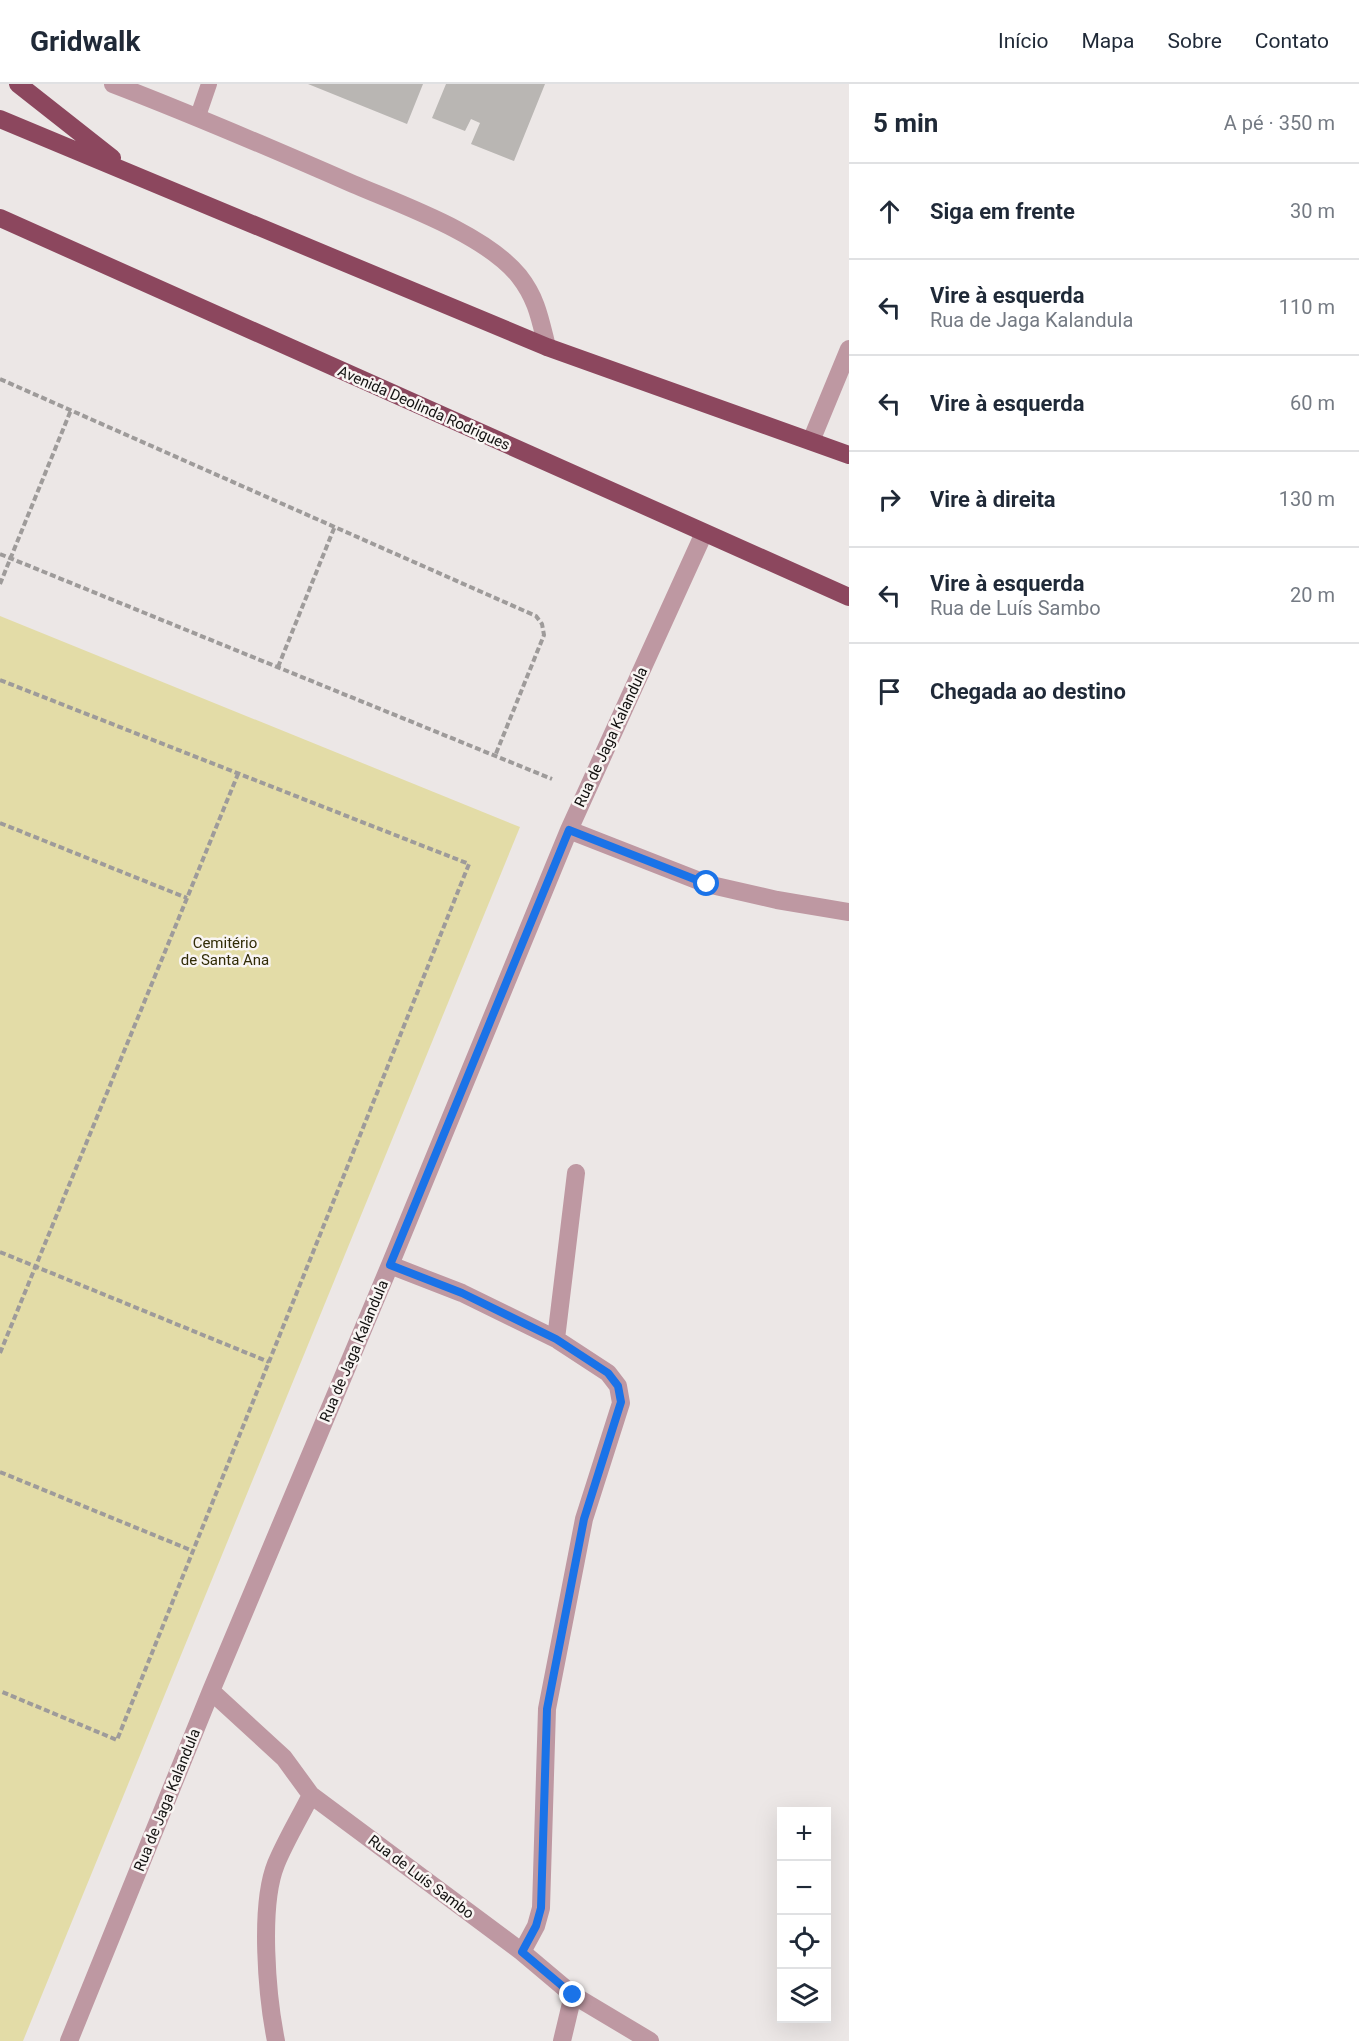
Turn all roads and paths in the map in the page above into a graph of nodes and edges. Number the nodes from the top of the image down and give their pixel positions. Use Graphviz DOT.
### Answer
graph roads {
  1 [pos="18,84"];
  2 [pos="113,84"];
  3 [pos="210,84"];
  4 [pos="198,116"];
  5 [pos="0,119"];
  6 [pos="132,174"];
  7 [pos="0,218"];
  8 [pos="547,347"];
  9 [pos="849,349"];
  10 [pos="0,379"];
  11 [pos="71,410"];
  12 [pos="811,441"];
  13 [pos="849,455"];
  14 [pos="335,526"];
  15 [pos="704,533"];
  16 [pos="0,554"];
  17 [pos="10,558"];
  18 [pos="0,584"];
  19 [pos="849,595"];
  20 [pos="278,667"];
  21 [pos="0,680"];
  22 [pos="495,756"];
  23 [pos="238,774"];
  24 [pos="552,779"];
  25 [pos="0,823"];
  26 [pos="569,830"];
  27 [pos="187,898"];
  28 [pos="849,912"];
  29 [pos="576,1173"];
  30 [pos="0,1252"];
  31 [pos="390,1265"];
  32 [pos="36,1266"];
  33 [pos="556,1339"];
  34 [pos="0,1353"];
  35 [pos="269,1362"];
  36 [pos="0,1472"];
  37 [pos="193,1551"];
  38 [pos="0,1691"];
  39 [pos="211,1691"];
  40 [pos="311,1794"];
  41 [pos="522,1952"];
  42 [pos="573,1995"];
  43 [pos="69,2041"];
  44 [pos="276,2041"];
  45 [pos="562,2041"];
  46 [pos="650,2041"];
  1 -- 6 [label="highway"];
  2 -- 4 [label="street"];
  3 -- 4 [label="lane"];
  4 -- 8 [label="street"];
  5 -- 6 [label="highway"];
  6 -- 8 [label="highway"];
  7 -- 15 [label="highway, Avenida Deolinda Rodrigues"];
  8 -- 12 [label="highway"];
  9 -- 12 [label="street"];
  10 -- 11 [label="path"];
  11 -- 14 [label="path"];
  11 -- 17 [label="path"];
  12 -- 13 [label="highway"];
  14 -- 20 [label="path"];
  14 -- 22 [label="path"];
  15 -- 19 [label="highway, Avenida Deolinda Rodrigues"];
  15 -- 26 [label="street, Rua de Jaga Kalandula"];
  16 -- 17 [label="path"];
  17 -- 18 [label="path"];
  17 -- 20 [label="path"];
  20 -- 22 [label="path"];
  21 -- 23 [label="path"];
  22 -- 24 [label="path"];
  23 -- 27 [label="path"];
  23 -- 35 [label="path"];
  25 -- 27 [label="path"];
  26 -- 28 [label="street"];
  26 -- 31 [label="street, Rua de Jaga Kalandula"];
  27 -- 32 [label="path"];
  29 -- 33 [label="street"];
  30 -- 32 [label="path"];
  31 -- 33 [label="street"];
  31 -- 39 [label="street, Rua de Jaga Kalandula"];
  32 -- 34 [label="path"];
  32 -- 35 [label="path"];
  33 -- 41 [label="street"];
  35 -- 37 [label="path"];
  36 -- 37 [label="path"];
  37 -- 38 [label="path"];
  39 -- 40 [label="street, Rua de Luís Sambo"];
  39 -- 43 [label="street, Rua de Jaga Kalandula"];
  40 -- 41 [label="street, Rua de Luís Sambo"];
  40 -- 44 [label="street"];
  41 -- 42 [label="street, Rua de Luís Sambo"];
  42 -- 45 [label="street"];
  42 -- 46 [label="street, Rua de Luís Sambo"];
}
